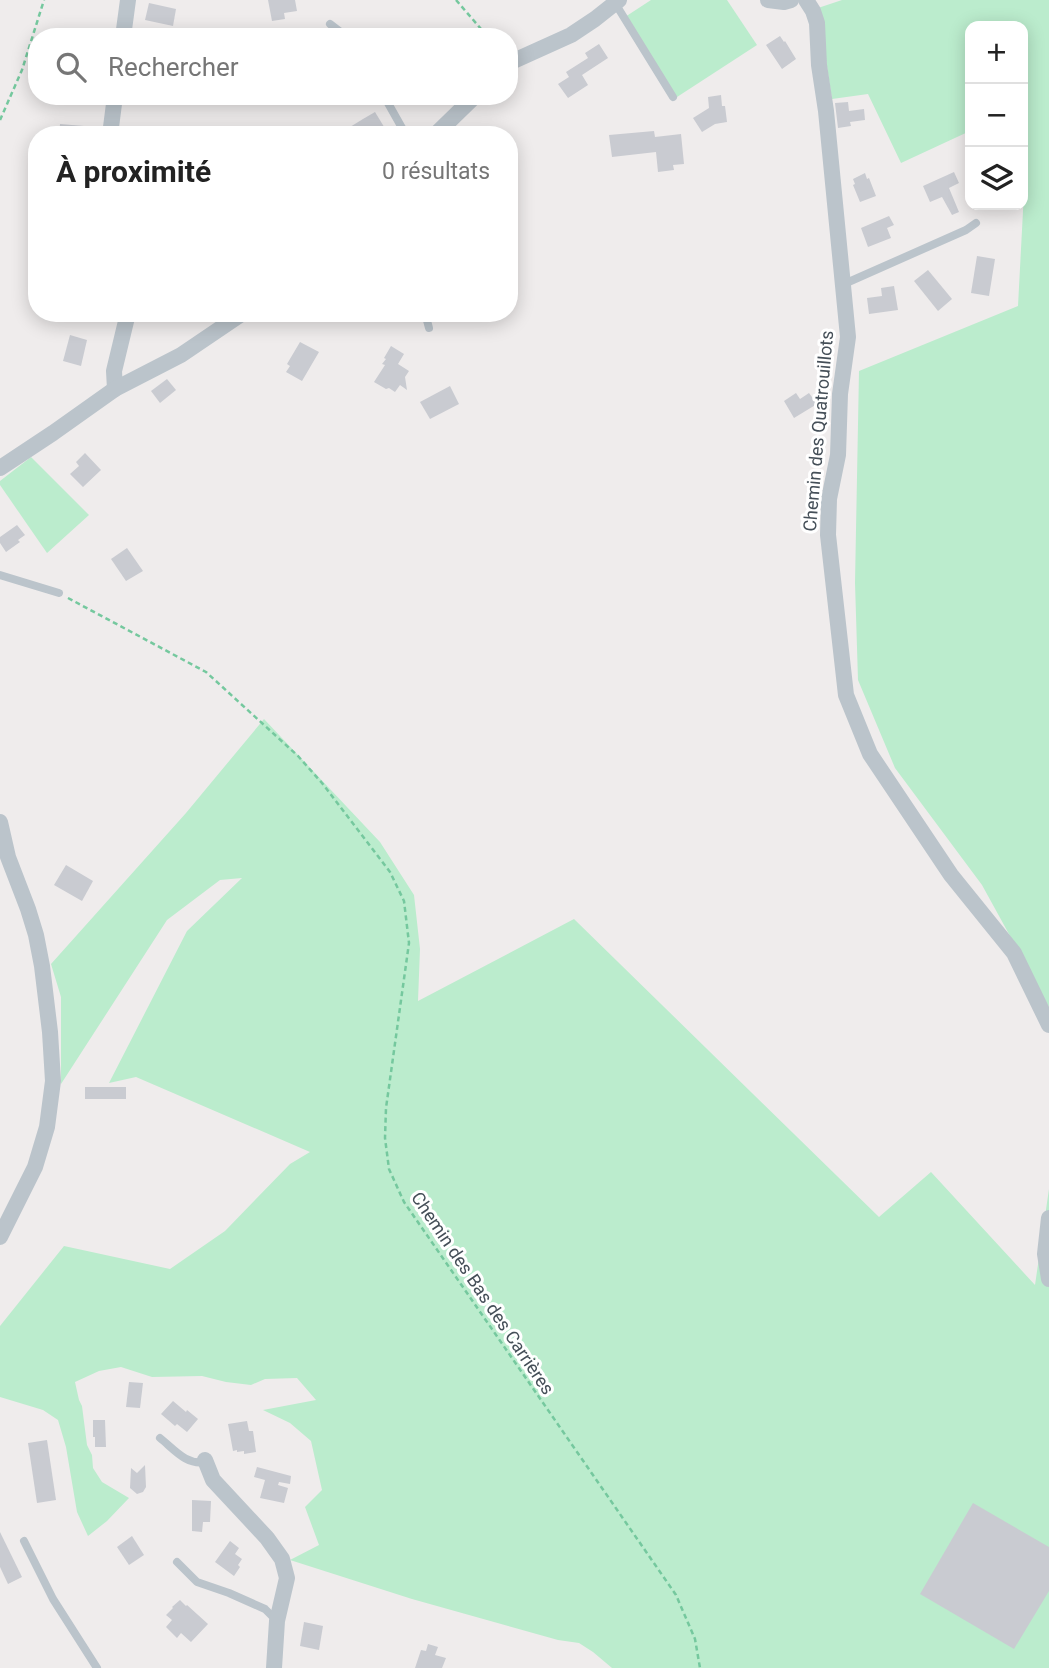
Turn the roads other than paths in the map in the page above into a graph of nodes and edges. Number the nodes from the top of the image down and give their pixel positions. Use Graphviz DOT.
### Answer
graph roads {
  1 [pos="128,0"];
  2 [pos="768,0"];
  3 [pos="791,0"];
  4 [pos="806,0"];
  5 [pos="617,1"];
  6 [pos="330,24"];
  7 [pos="124,28"];
  8 [pos="335,28"];
  9 [pos="518,59"];
  10 [pos="673,97"];
  11 [pos="114,105"];
  12 [pos="389,105"];
  13 [pos="466,105"];
  14 [pos="111,126"];
  15 [pos="401,126"];
  16 [pos="444,126"];
  17 [pos="976,223"];
  18 [pos="844,284"];
  19 [pos="126,322"];
  20 [pos="230,322"];
  21 [pos="427,322"];
  22 [pos="429,328"];
  23 [pos="115,389"];
  24 [pos="0,468"];
  25 [pos="0,575"];
  26 [pos="59,593"];
  27 [pos="0,822"];
  28 [pos="1049,1025"];
  29 [pos="1049,1218"];
  30 [pos="0,1237"];
  31 [pos="1049,1279"];
  32 [pos="160,1438"];
  33 [pos="205,1461"];
  34 [pos="24,1541"];
  35 [pos="177,1562"];
  36 [pos="277,1621"];
  37 [pos="97,1668"];
  38 [pos="274,1668"];
  1 -- 7 [label="street"];
  2 -- 3 [label="street"];
  4 -- 18 [label="street, Chemin des Quatrouillots"];
  5 -- 9 [label="street"];
  5 -- 10 [label="lane"];
  6 -- 8 [label="lane"];
  11 -- 14 [label="street"];
  12 -- 15 [label="lane"];
  13 -- 16 [label="street"];
  17 -- 18 [label="lane"];
  18 -- 28 [label="street, Chemin des Quatrouillots"];
  19 -- 23 [label="street"];
  20 -- 23 [label="street"];
  21 -- 22 [label="lane"];
  23 -- 24 [label="street"];
  25 -- 26 [label="lane"];
  27 -- 30 [label="street"];
  29 -- 31 [label="street"];
  32 -- 33 [label="lane"];
  33 -- 36 [label="street"];
  34 -- 37 [label="lane"];
  35 -- 36 [label="lane"];
  36 -- 38 [label="street"];
}
